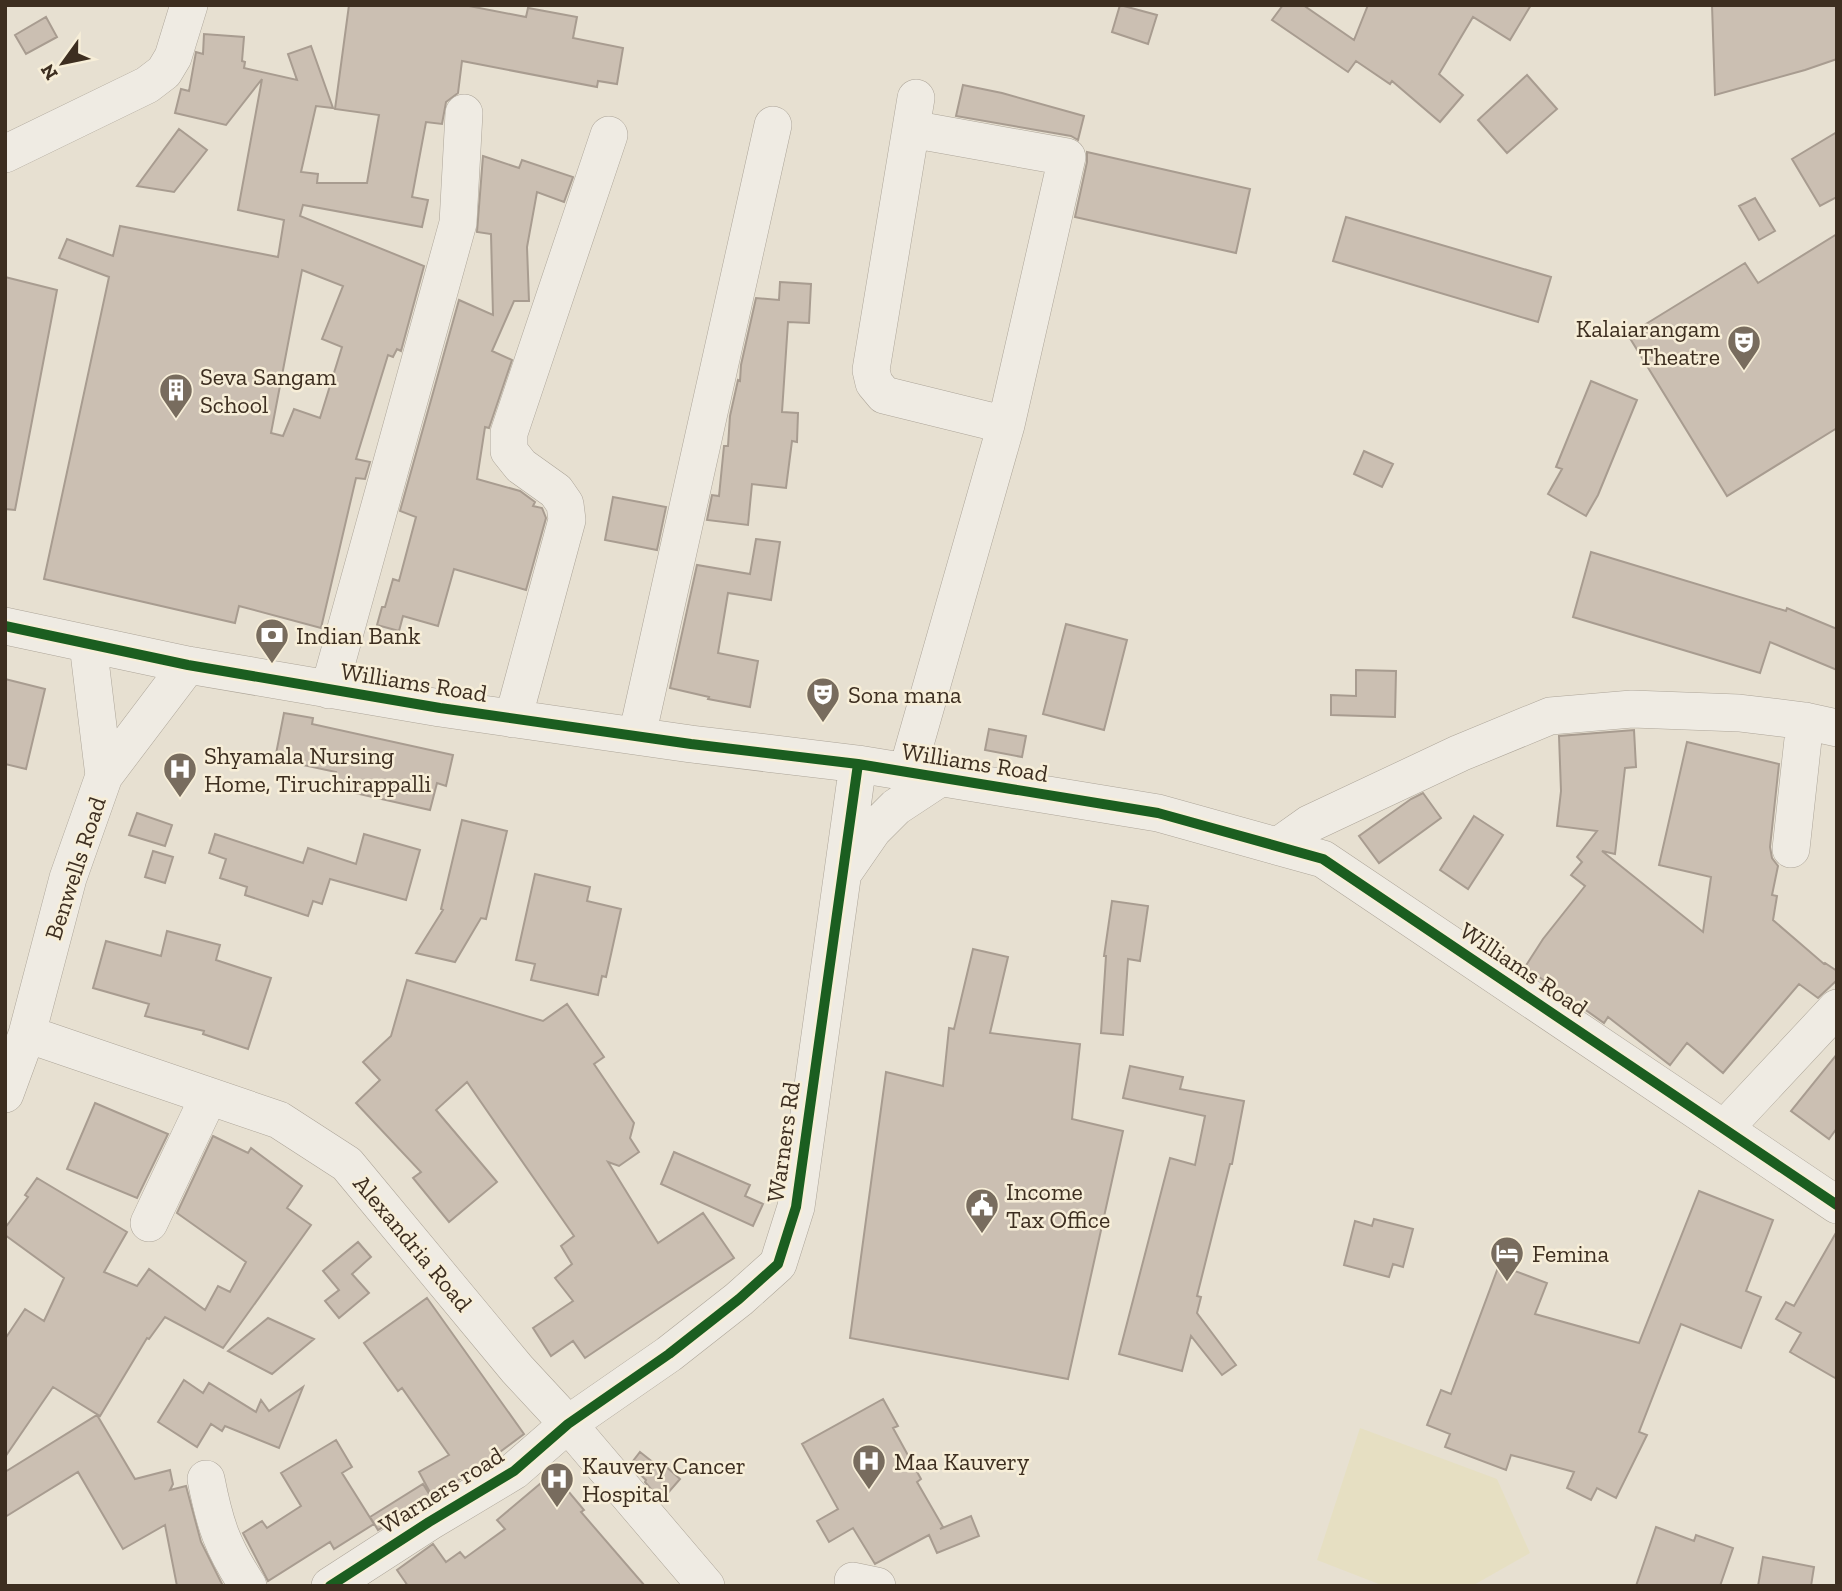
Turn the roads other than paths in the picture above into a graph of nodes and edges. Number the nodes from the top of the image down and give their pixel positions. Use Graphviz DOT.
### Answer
graph roads {
  1 [pos="189,5"];
  2 [pos="464,113"];
  3 [pos="773,125"];
  4 [pos="609,135"];
  5 [pos="5,155"];
  6 [pos="1006,425"];
  7 [pos="5,626"];
  8 [pos="88,644"];
  9 [pos="188,665"];
  10 [pos="329,690"];
  11 [pos="513,719"];
  12 [pos="1821,724"];
  13 [pos="637,736"];
  14 [pos="858,764"];
  15 [pos="923,775"];
  16 [pos="104,776"];
  17 [pos="1278,846"];
  18 [pos="1791,849"];
  19 [pos="842,875"];
  20 [pos="1837,1008"];
  21 [pos="27,1034"];
  22 [pos="5,1094"];
  23 [pos="209,1096"];
  24 [pos="1724,1129"];
  25 [pos="1837,1205"];
  26 [pos="149,1223"];
  27 [pos="568,1424"];
  28 [pos="206,1479"];
  29 [pos="248,1586"];
  30 [pos="330,1586"];
  31 [pos="706,1586"];
  1 -- 5 [label="street"];
  2 -- 10 [label="street"];
  3 -- 13 [label="street"];
  4 -- 11 [label="street"];
  6 -- 6 [label="street"];
  6 -- 15 [label="street"];
  7 -- 8 [label="street, Williams Road"];
  8 -- 9 [label="street, Williams Road"];
  8 -- 16 [label="street"];
  9 -- 10 [label="street, Williams Road"];
  9 -- 16 [label="street, Benwells Road"];
  10 -- 11 [label="street, Williams Road"];
  11 -- 13 [label="street, Williams Road"];
  12 -- 17 [label="street"];
  12 -- 18 [label="street"];
  13 -- 14 [label="street, Williams Road"];
  14 -- 15 [label="street, Williams Road"];
  14 -- 19 [label="street, Warners Rd"];
  15 -- 17 [label="street, Williams Road"];
  15 -- 19 [label="street"];
  16 -- 21 [label="street, Benwells Road"];
  17 -- 24 [label="street, Williams Road"];
  19 -- 27 [label="street, Warners Rd"];
  20 -- 24 [label="street"];
  21 -- 22 [label="street, Benwells Road"];
  21 -- 23 [label="street, Alexandria Road"];
  23 -- 26 [label="street"];
  23 -- 27 [label="street, Alexandria Road"];
  24 -- 25 [label="street, Williams Road"];
  27 -- 30 [label="street, Warners road"];
  27 -- 31 [label="street, Alexandria Road"];
  28 -- 29 [label="street"];
}
